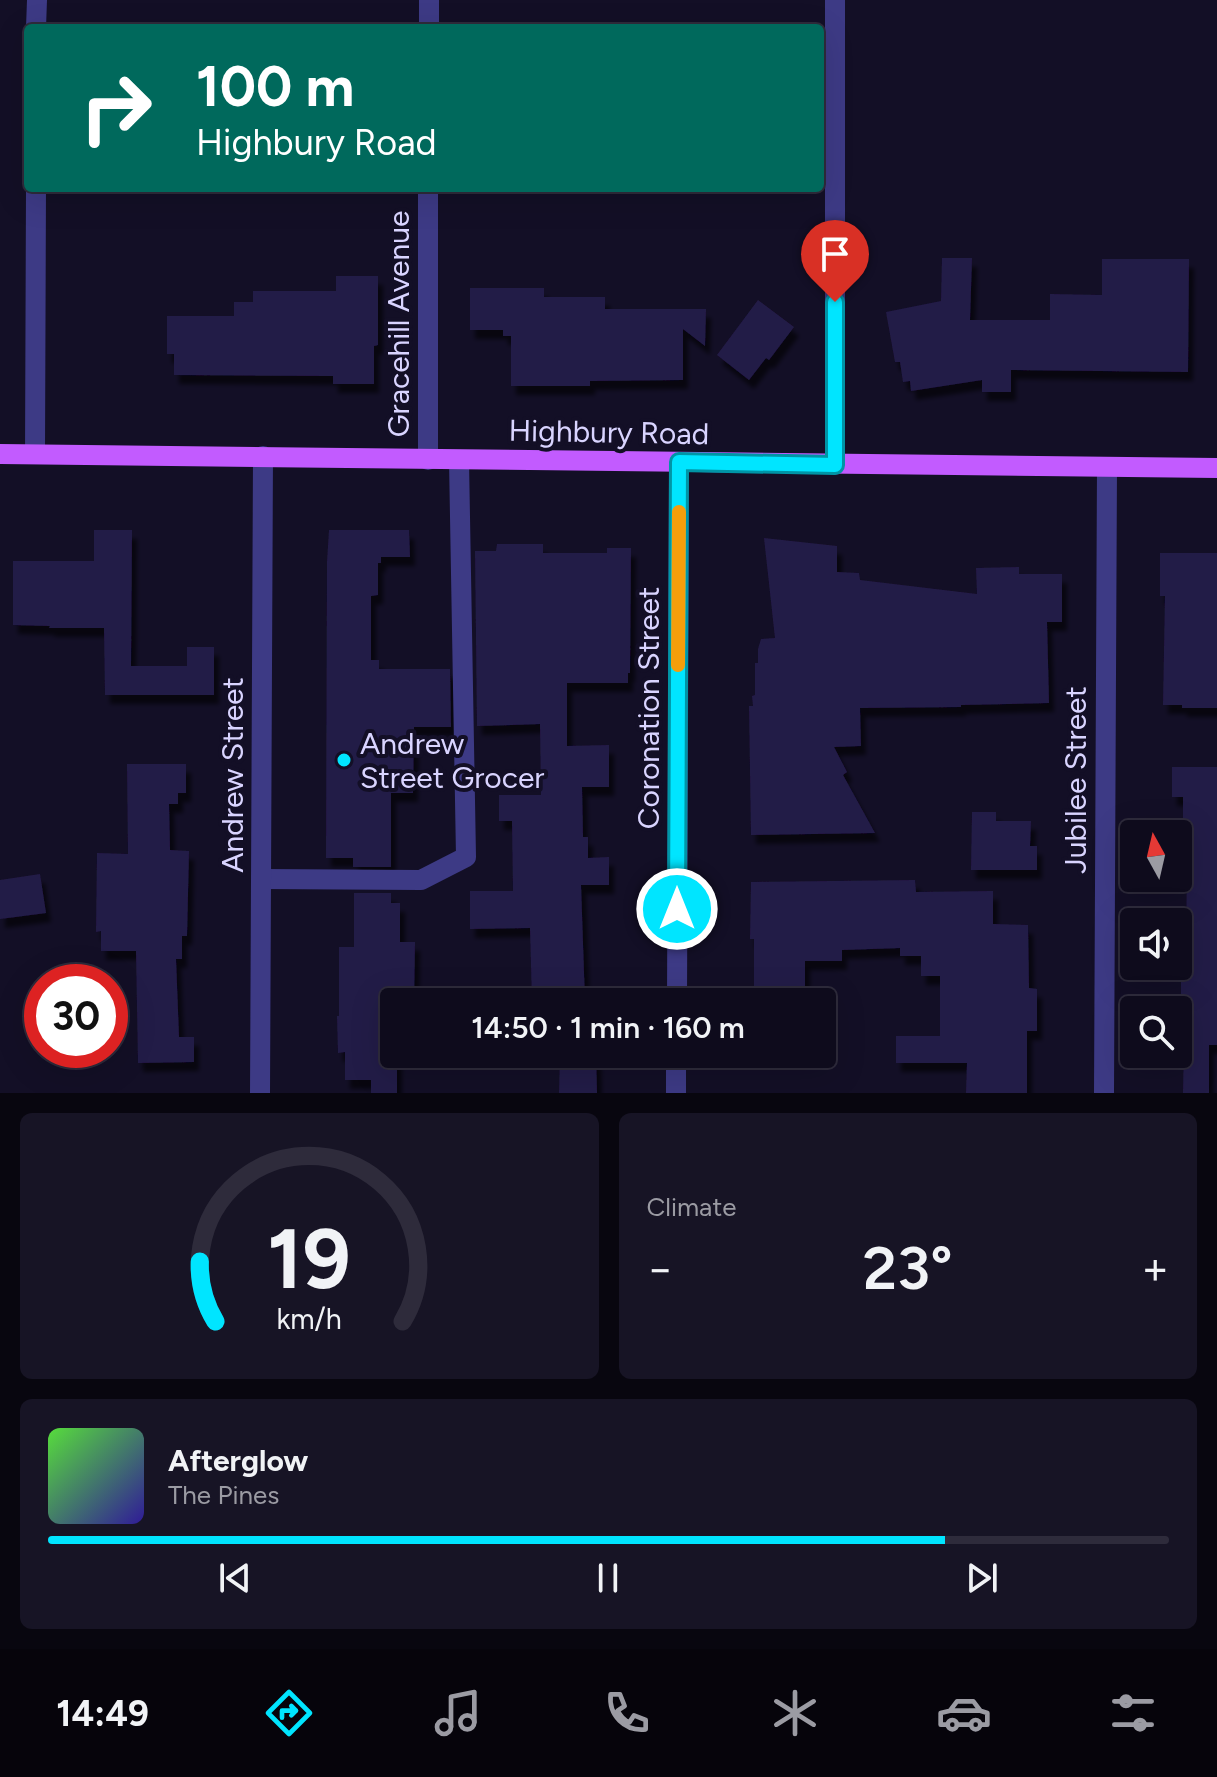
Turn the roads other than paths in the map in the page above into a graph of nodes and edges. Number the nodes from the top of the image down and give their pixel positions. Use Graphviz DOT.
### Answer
graph roads {
  1 [pos="37,0"];
  2 [pos="429,0"];
  3 [pos="835,0"];
  4 [pos="36,24"];
  5 [pos="429,24"];
  6 [pos="36,192"];
  7 [pos="428,192"];
  8 [pos="0,454"];
  9 [pos="35,454"];
  10 [pos="263,456"];
  11 [pos="428,460"];
  12 [pos="459,460"];
  13 [pos="679,462"];
  14 [pos="835,465"];
  15 [pos="1107,467"];
  16 [pos="1217,468"];
  17 [pos="261,879"];
  18 [pos="677,988"];
  19 [pos="676,1068"];
  20 [pos="260,1093"];
  21 [pos="676,1093"];
  22 [pos="1104,1093"];
  1 -- 4 [label="street"];
  2 -- 5 [label="street"];
  3 -- 14 [label="street"];
  6 -- 9 [label="street"];
  7 -- 11 [label="street, Gracehill Avenue"];
  8 -- 9 [label="main road, Highbury Road"];
  9 -- 10 [label="main road, Highbury Road"];
  10 -- 11 [label="main road, Highbury Road"];
  10 -- 17 [label="street, Andrew Street"];
  11 -- 12 [label="main road, Highbury Road"];
  12 -- 13 [label="main road, Highbury Road"];
  12 -- 17 [label="street"];
  13 -- 14 [label="main road, Highbury Road"];
  13 -- 18 [label="street, Coronation Street"];
  14 -- 15 [label="main road, Highbury Road"];
  15 -- 16 [label="main road, Highbury Road"];
  15 -- 22 [label="street, Jubilee Street"];
  17 -- 20 [label="street, Andrew Street"];
  19 -- 21 [label="street"];
}
